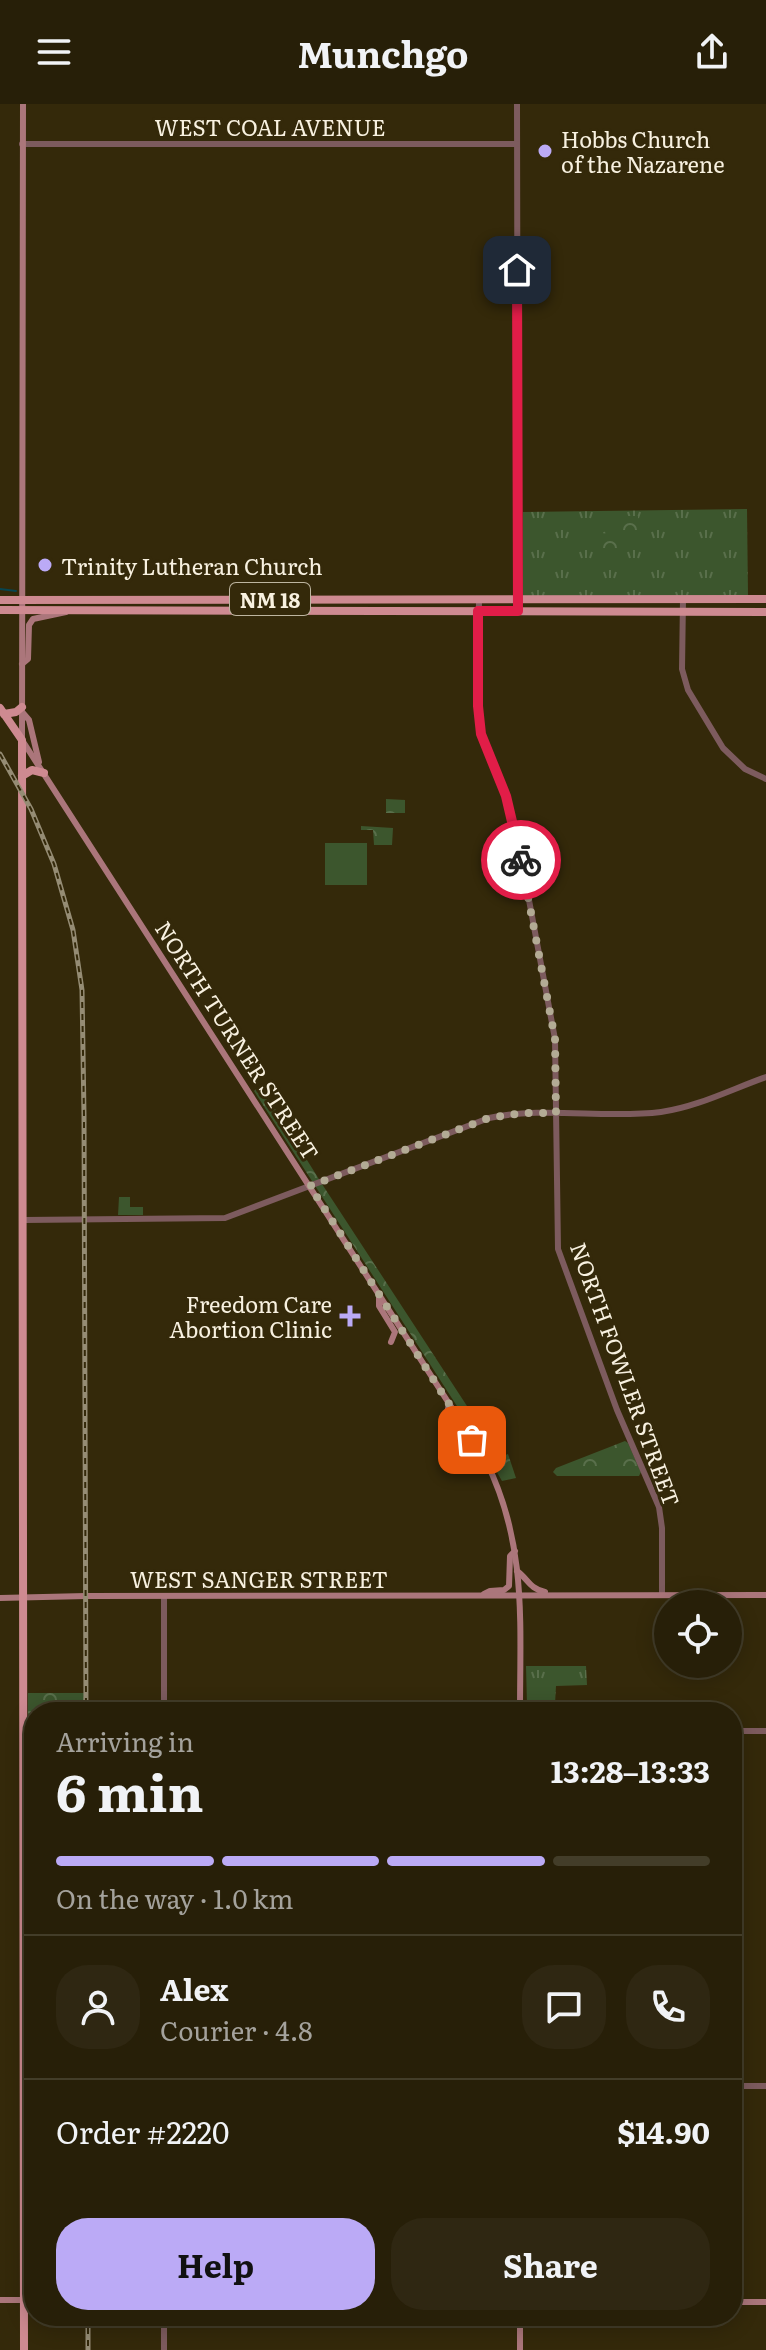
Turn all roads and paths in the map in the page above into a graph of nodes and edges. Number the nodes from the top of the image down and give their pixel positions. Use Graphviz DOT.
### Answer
graph roads {
  1 [pos="23,104"];
  2 [pos="517,104"];
  3 [pos="22,144"];
  4 [pos="517,144"];
  5 [pos="479,599"];
  6 [pos="518,599"];
  7 [pos="683,599"];
  8 [pos="766,599"];
  9 [pos="0,600"];
  10 [pos="22,600"];
  11 [pos="110,600"];
  12 [pos="0,610"];
  13 [pos="22,610"];
  14 [pos="70,611"];
  15 [pos="110,611"];
  16 [pos="478,611"];
  17 [pos="518,611"];
  18 [pos="683,611"];
  19 [pos="766,612"];
  20 [pos="22,664"];
  21 [pos="22,710"];
  22 [pos="2,711"];
  23 [pos="22,740"];
  24 [pos="42,770"];
  25 [pos="22,776"];
  26 [pos="766,779"];
  27 [pos="766,1077"];
  28 [pos="556,1113"];
  29 [pos="310,1186"];
  30 [pos="24,1220"];
  31 [pos="379,1296"];
  32 [pos="391,1342"];
  33 [pos="449,1404"];
  34 [pos="460,1436"];
  35 [pos="515,1551"];
  36 [pos="517,1571"];
  37 [pos="662,1590"];
  38 [pos="481,1595"];
  39 [pos="519,1595"];
  40 [pos="584,1595"];
  41 [pos="654,1595"];
  42 [pos="742,1595"];
  43 [pos="766,1595"];
  44 [pos="164,1596"];
  45 [pos="0,1598"];
  46 [pos="24,1598"];
  47 [pos="26,1702"];
  48 [pos="164,1702"];
  49 [pos="520,1702"];
  50 [pos="742,1731"];
  51 [pos="766,1731"];
  52 [pos="742,2086"];
  53 [pos="766,2086"];
  54 [pos="0,2300"];
  55 [pos="24,2300"];
  56 [pos="742,2302"];
  57 [pos="766,2302"];
  58 [pos="26,2326"];
  59 [pos="164,2326"];
  60 [pos="520,2326"];
  61 [pos="24,2350"];
  62 [pos="164,2350"];
  63 [pos="520,2350"];
  1 -- 3 [label="main road"];
  2 -- 4 [label="street"];
  3 -- 4 [label="street, WEST COAL AVENUE"];
  3 -- 10 [label="main road"];
  4 -- 6 [label="street"];
  5 -- 6 [label="main road, NM 18"];
  5 -- 11 [label="main road, NM 18"];
  5 -- 16 [label="street, NORTH FOWLER STREET"];
  6 -- 7 [label="main road, NM 18"];
  6 -- 17 [label="street"];
  7 -- 8 [label="main road, NM 18"];
  7 -- 18 [label="street"];
  9 -- 10 [label="main road, NM 18"];
  10 -- 11 [label="main road, NM 18"];
  10 -- 13 [label="main road"];
  11 -- 15 [label="main road"];
  12 -- 13 [label="main road, NM 18"];
  13 -- 14 [label="main road, NM 18"];
  13 -- 20 [label="main road"];
  14 -- 15 [label="main road, NM 18"];
  14 -- 20 [label="main road"];
  15 -- 16 [label="main road, NM 18"];
  16 -- 17 [label="main road, NM 18"];
  16 -- 28 [label="street, NORTH FOWLER STREET"];
  17 -- 18 [label="main road, NM 18"];
  18 -- 19 [label="main road, NM 18"];
  18 -- 26 [label="street"];
  20 -- 21 [label="main road"];
  21 -- 22 [label="main road"];
  21 -- 23 [label="main road"];
  21 -- 24 [label="main road"];
  22 -- 23 [label="main road, NORTH TURNER STREET"];
  23 -- 24 [label="main road, NORTH TURNER STREET"];
  23 -- 25 [label="main road"];
  24 -- 25 [label="main road"];
  24 -- 29 [label="main road, NORTH TURNER STREET"];
  25 -- 30 [label="main road"];
  27 -- 28 [label="street"];
  28 -- 29 [label="street"];
  28 -- 37 [label="street, NORTH FOWLER STREET"];
  29 -- 30 [label="street"];
  29 -- 31 [label="main road, NORTH TURNER STREET"];
  30 -- 46 [label="main road"];
  31 -- 32 [label="main road"];
  31 -- 33 [label="main road, NORTH TURNER STREET"];
  33 -- 34 [label="main road"];
  33 -- 35 [label="main road, NORTH TURNER STREET"];
  35 -- 36 [label="main road, NORTH TURNER STREET"];
  35 -- 38 [label="main road"];
  36 -- 39 [label="main road, NORTH TURNER STREET"];
  36 -- 40 [label="main road"];
  38 -- 39 [label="main road, WEST SANGER STREET"];
  38 -- 44 [label="main road, WEST SANGER STREET"];
  39 -- 40 [label="main road, WEST SANGER STREET"];
  39 -- 49 [label="main road, NORTH TURNER STREET"];
  40 -- 41 [label="main road"];
  42 -- 43 [label="main road"];
  44 -- 46 [label="main road, WEST SANGER STREET"];
  44 -- 48 [label="street"];
  45 -- 46 [label="main road, WEST SANGER STREET"];
  46 -- 47 [label="main road"];
  50 -- 51 [label="street"];
  52 -- 53 [label="street"];
  54 -- 55 [label="main road"];
  56 -- 57 [label="main road"];
  58 -- 61 [label="main road"];
  59 -- 62 [label="street"];
  60 -- 63 [label="main road"];
}
